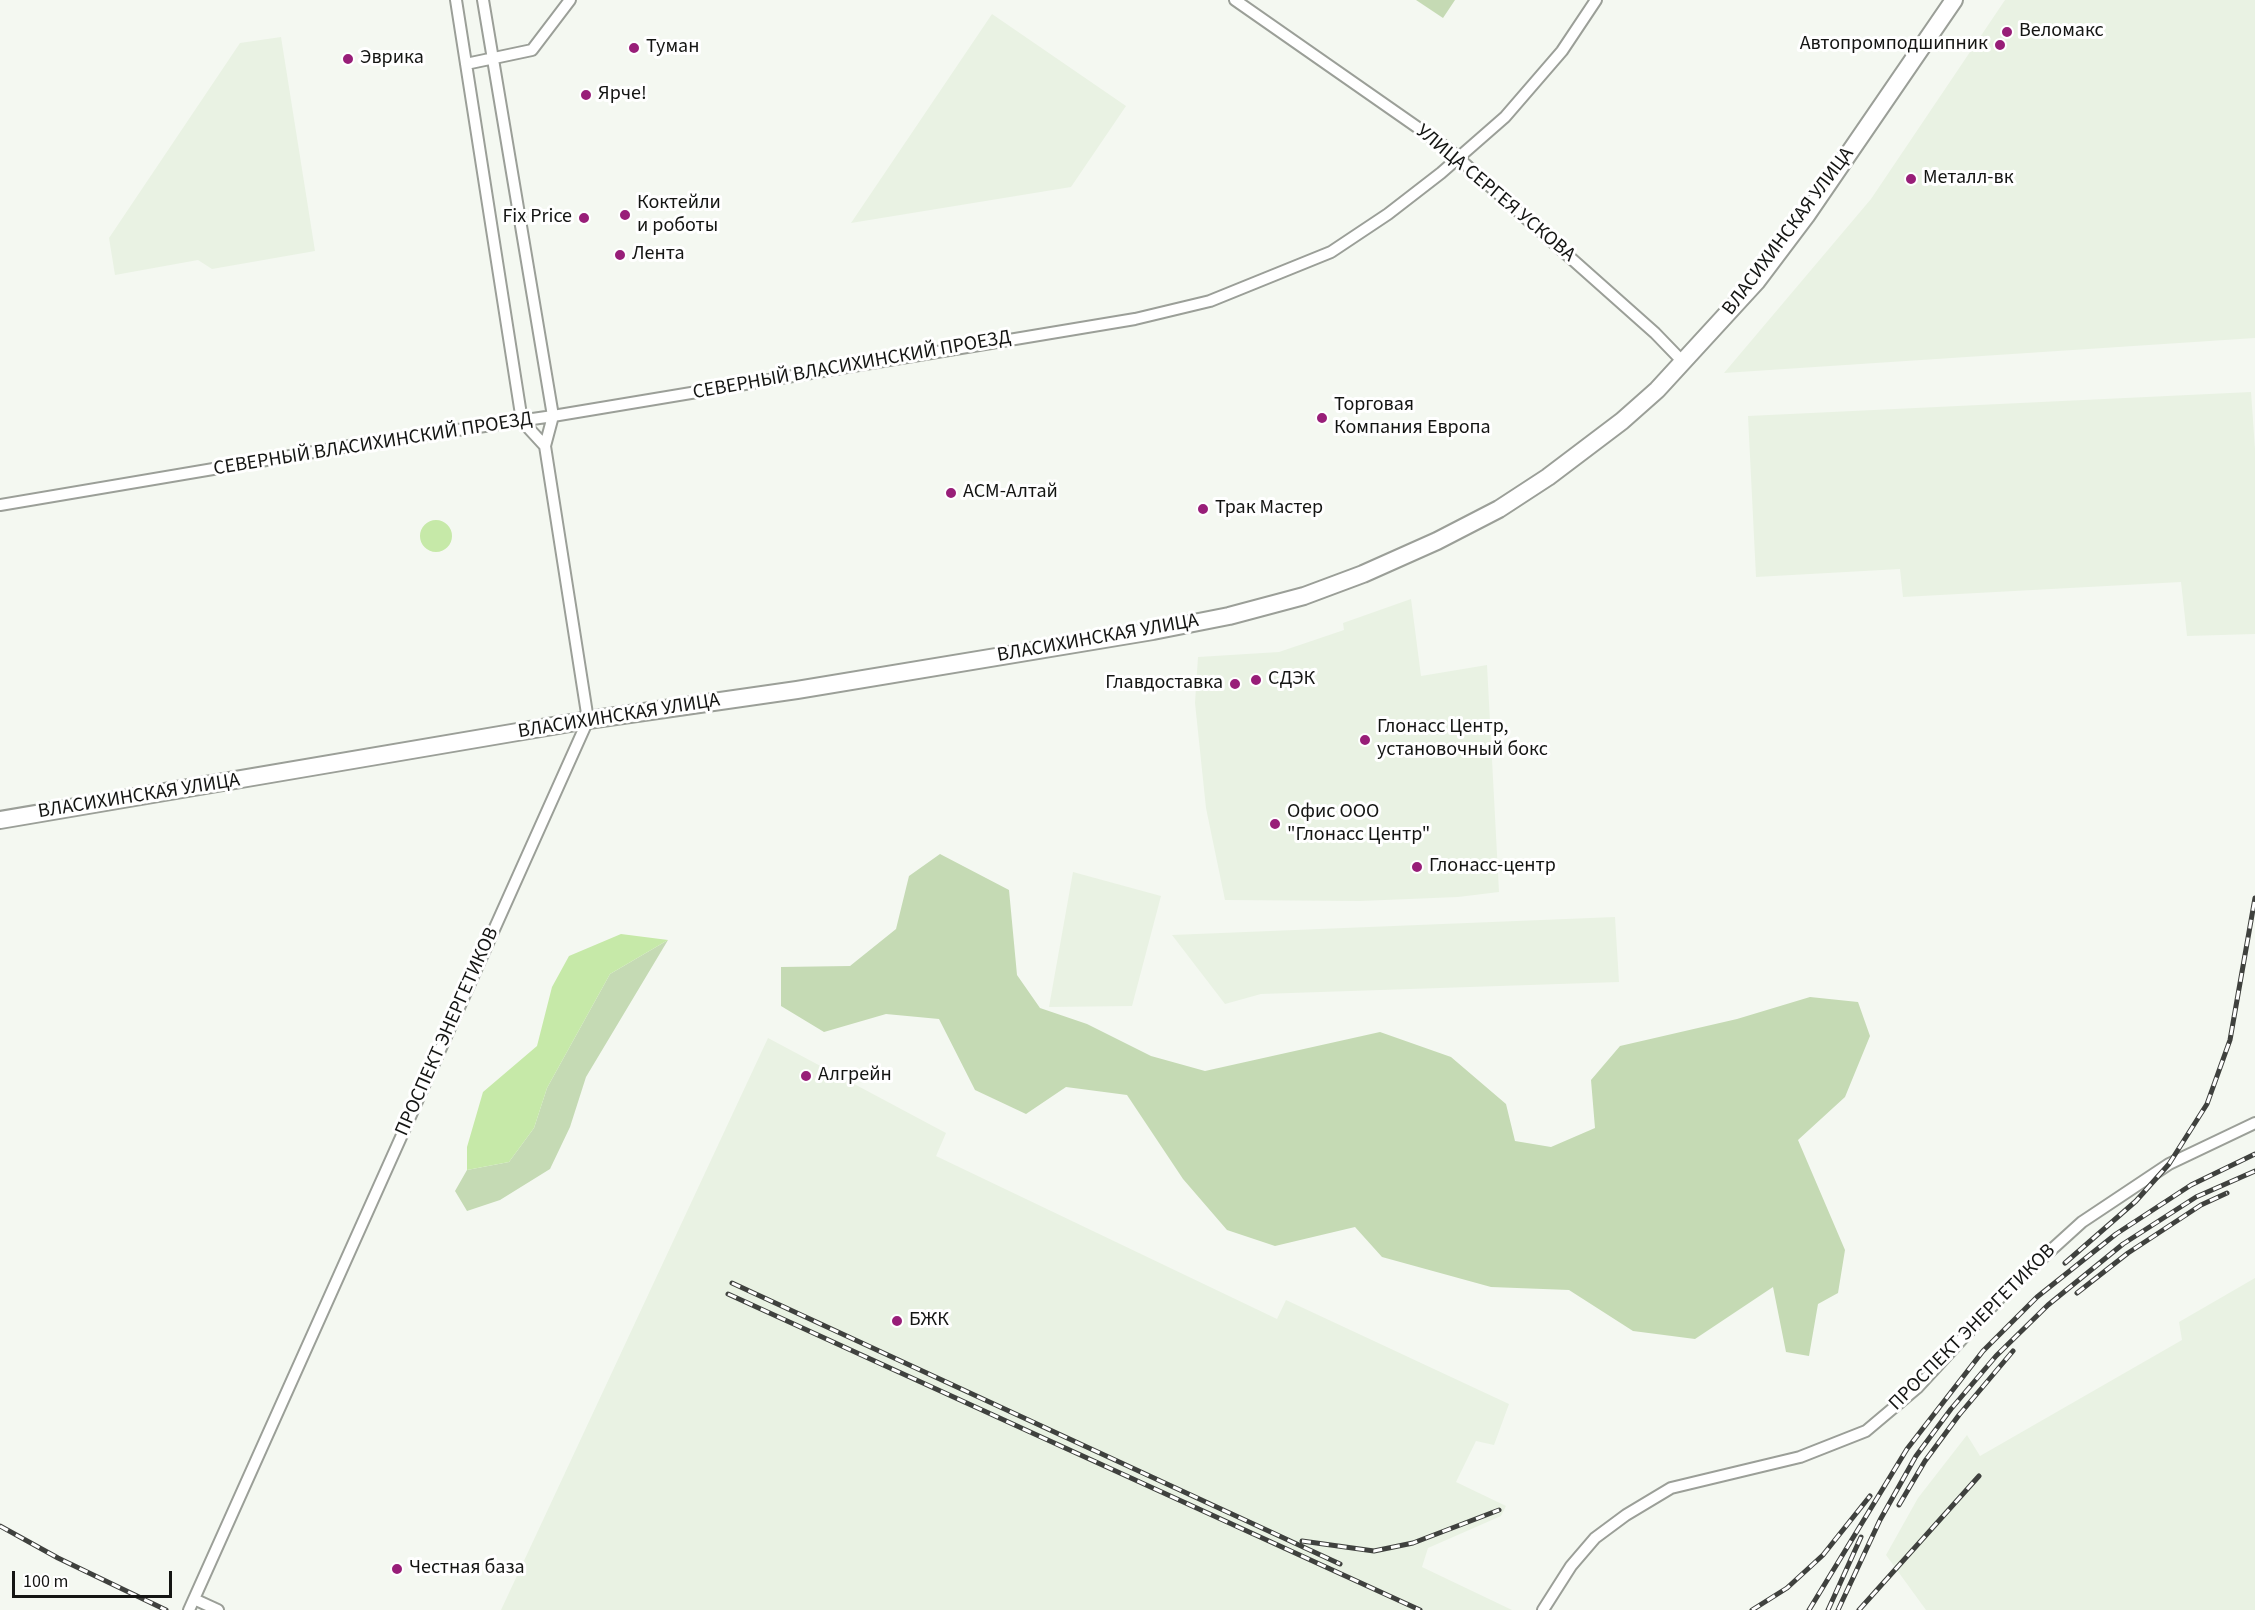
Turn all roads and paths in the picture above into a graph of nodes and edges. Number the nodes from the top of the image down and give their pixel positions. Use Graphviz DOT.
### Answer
graph roads {
  1 [pos="456,0"];
  2 [pos="483,0"];
  3 [pos="570,0"];
  4 [pos="1235,0"];
  5 [pos="1596,0"];
  6 [pos="1954,0"];
  7 [pos="493,59"];
  8 [pos="466,64"];
  9 [pos="1459,158"];
  10 [pos="1684,363"];
  11 [pos="553,416"];
  12 [pos="522,421"];
  13 [pos="545,446"];
  14 [pos="0,505"];
  15 [pos="588,720"];
  16 [pos="0,820"];
  17 [pos="2255,1123"];
  18 [pos="194,1599"];
  19 [pos="189,1610"];
  20 [pos="218,1610"];
  21 [pos="1543,1610"];
  1 -- 8 [label="street"];
  2 -- 7 [label="street"];
  3 -- 7 [label="street"];
  4 -- 9 [label="street, УЛИЦА СЕРГЕЯ УСКОВА"];
  5 -- 9 [label="street, СЕВЕРНЫЙ ВЛАСИХИНСКИЙ ПРОЕЗД"];
  6 -- 10 [label="highway, ВЛАСИХИНСКАЯ УЛИЦА"];
  7 -- 8 [label="street"];
  7 -- 11 [label="street"];
  8 -- 12 [label="street"];
  9 -- 10 [label="street, УЛИЦА СЕРГЕЯ УСКОВА"];
  9 -- 11 [label="street, СЕВЕРНЫЙ ВЛАСИХИНСКИЙ ПРОЕЗД"];
  10 -- 15 [label="highway, ВЛАСИХИНСКАЯ УЛИЦА"];
  11 -- 12 [label="street, СЕВЕРНЫЙ ВЛАСИХИНСКИЙ ПРОЕЗД"];
  11 -- 13 [label="street"];
  12 -- 13 [label="street"];
  12 -- 14 [label="street, СЕВЕРНЫЙ ВЛАСИХИНСКИЙ ПРОЕЗД"];
  13 -- 15 [label="street"];
  15 -- 16 [label="highway, ВЛАСИХИНСКАЯ УЛИЦА"];
  15 -- 18 [label="street, ПРОСПЕКТ ЭНЕРГЕТИКОВ"];
  17 -- 21 [label="street, ПРОСПЕКТ ЭНЕРГЕТИКОВ"];
  18 -- 19 [label="street, ПРОСПЕКТ ЭНЕРГЕТИКОВ"];
  18 -- 20 [label="street"];
}
